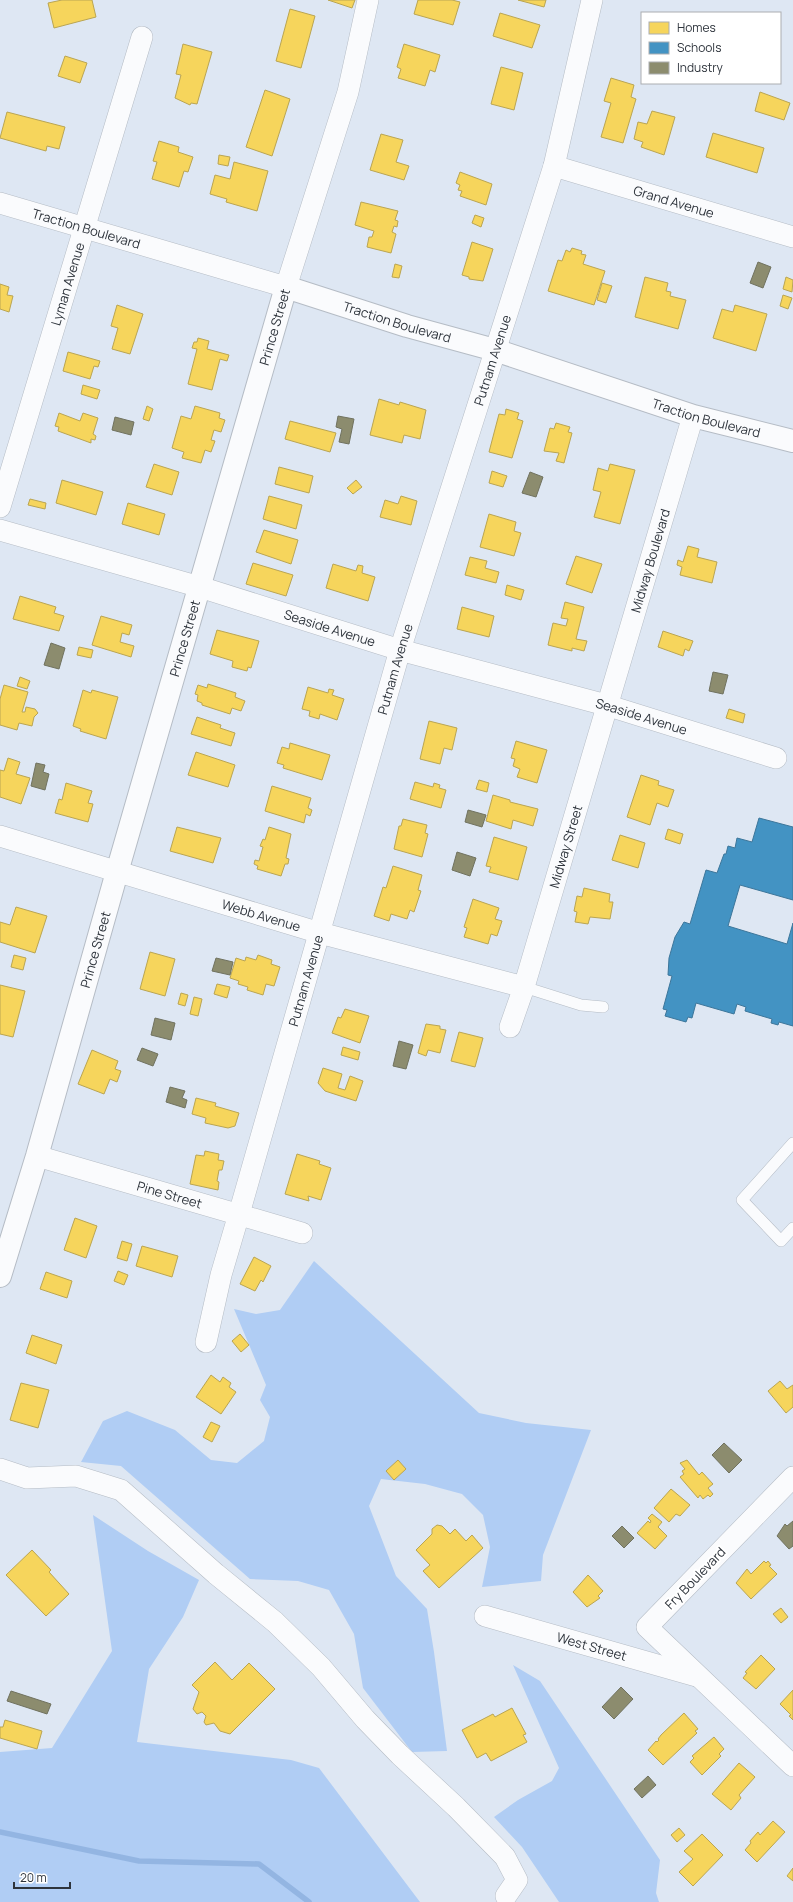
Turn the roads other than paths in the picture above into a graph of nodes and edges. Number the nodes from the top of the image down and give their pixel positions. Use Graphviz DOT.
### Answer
graph roads {
  1 [pos="368,0"];
  2 [pos="592,0"];
  3 [pos="142,37"];
  4 [pos="554,166"];
  5 [pos="0,203"];
  6 [pos="85,227"];
  7 [pos="793,237"];
  8 [pos="286,287"];
  9 [pos="495,350"];
  10 [pos="692,416"];
  11 [pos="793,441"];
  12 [pos="0,507"];
  13 [pos="0,530"];
  14 [pos="200,587"];
  15 [pos="400,650"];
  16 [pos="606,705"];
  17 [pos="776,758"];
  18 [pos="0,836"];
  19 [pos="117,872"];
  20 [pos="320,933"];
  21 [pos="524,986"];
  22 [pos="603,1006"];
  23 [pos="510,1027"];
  24 [pos="793,1143"];
  25 [pos="37,1156"];
  26 [pos="240,1214"];
  27 [pos="793,1228"];
  28 [pos="302,1233"];
  29 [pos="0,1276"];
  30 [pos="206,1342"];
  31 [pos="0,1469"];
  32 [pos="793,1477"];
  33 [pos="486,1616"];
  34 [pos="698,1677"];
  35 [pos="793,1766"];
  36 [pos="506,1896"];
  1 -- 8 [label="street, Prince Street"];
  2 -- 4 [label="street, Putnam Avenue"];
  3 -- 6 [label="street, Lyman Avenue"];
  4 -- 7 [label="street, Grand Avenue"];
  4 -- 9 [label="street, Putnam Avenue"];
  5 -- 6 [label="street, Traction Boulevard"];
  6 -- 8 [label="street, Traction Boulevard"];
  6 -- 12 [label="street, Lyman Avenue"];
  8 -- 9 [label="street, Traction Boulevard"];
  8 -- 14 [label="street, Prince Street"];
  9 -- 10 [label="street, Traction Boulevard"];
  9 -- 15 [label="street, Putnam Avenue"];
  10 -- 11 [label="street, Traction Boulevard"];
  10 -- 16 [label="street, Midway Boulevard"];
  13 -- 14 [label="street, Seaside Avenue"];
  14 -- 15 [label="street, Seaside Avenue"];
  14 -- 19 [label="street, Prince Street"];
  15 -- 16 [label="street, Seaside Avenue"];
  15 -- 20 [label="street, Putnam Avenue"];
  16 -- 17 [label="street, Seaside Avenue"];
  16 -- 21 [label="street, Midway Street"];
  18 -- 19 [label="street, Webb Avenue"];
  19 -- 20 [label="street, Webb Avenue"];
  19 -- 25 [label="street, Prince Street"];
  20 -- 21 [label="street, Webb Avenue"];
  20 -- 26 [label="street, Putnam Avenue"];
  21 -- 22 [label="lane"];
  21 -- 23 [label="street, Midway Street"];
  24 -- 27 [label="lane"];
  25 -- 26 [label="street, Pine Street"];
  25 -- 29 [label="street, Prince Street"];
  26 -- 28 [label="street, Pine Street"];
  26 -- 30 [label="street, Putnam Avenue"];
  31 -- 36 [label="street"];
  32 -- 34 [label="street, Fry Boulevard"];
  33 -- 34 [label="street, West Street"];
  34 -- 35 [label="street"];
}
